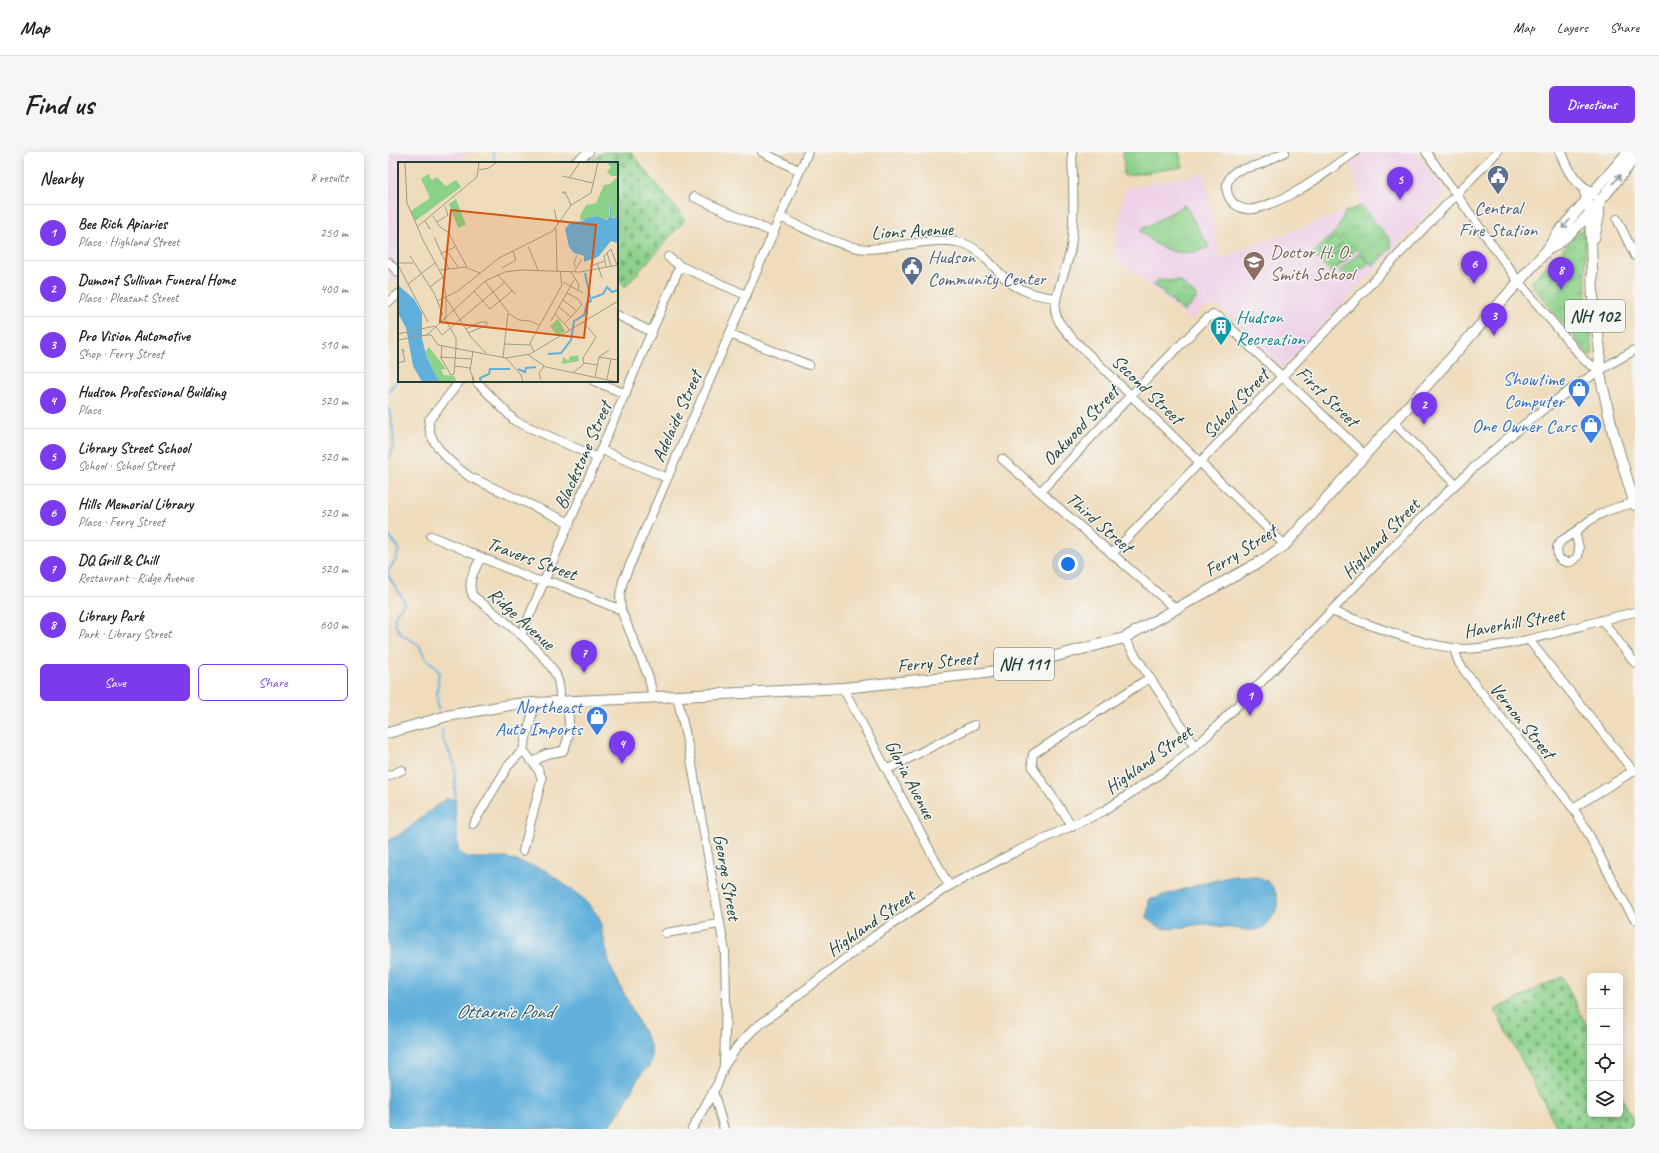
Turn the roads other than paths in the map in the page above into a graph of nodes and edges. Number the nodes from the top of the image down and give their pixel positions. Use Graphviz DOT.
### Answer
graph roads {
  1 [pos="588,152"];
  2 [pos="762,152"];
  3 [pos="808,152"];
  4 [pos="1072,152"];
  5 [pos="1285,152"];
  6 [pos="1355,152"];
  7 [pos="1426,152"];
  8 [pos="1497,152"];
  9 [pos="1561,152"];
  10 [pos="1628,152"];
  11 [pos="1635,158"];
  12 [pos="575,162"];
  13 [pos="800,171"];
  14 [pos="1456,195"];
  15 [pos="1590,195"];
  16 [pos="694,197"];
  17 [pos="1590,211"];
  18 [pos="780,217"];
  19 [pos="1616,219"];
  20 [pos="774,233"];
  21 [pos="1592,245"];
  22 [pos="1547,250"];
  23 [pos="1635,256"];
  24 [pos="668,257"];
  25 [pos="388,262"];
  26 [pos="680,266"];
  27 [pos="398,272"];
  28 [pos="1518,281"];
  29 [pos="398,295"];
  30 [pos="746,295"];
  31 [pos="1056,298"];
  32 [pos="388,302"];
  33 [pos="618,315"];
  34 [pos="1213,315"];
  35 [pos="652,332"];
  36 [pos="730,334"];
  37 [pos="1635,350"];
  38 [pos="809,365"];
  39 [pos="1599,370"];
  40 [pos="1283,375"];
  41 [pos="459,382"];
  42 [pos="477,382"];
  43 [pos="596,382"];
  44 [pos="626,394"];
  45 [pos="1131,395"];
  46 [pos="1394,423"];
  47 [pos="602,450"];
  48 [pos="1365,455"];
  49 [pos="598,458"];
  50 [pos="1002,460"];
  51 [pos="1202,462"];
  52 [pos="667,478"];
  53 [pos="1455,484"];
  54 [pos="1040,492"];
  55 [pos="1635,504"];
  56 [pos="570,523"];
  57 [pos="1575,532"];
  58 [pos="431,536"];
  59 [pos="1285,545"];
  60 [pos="1112,554"];
  61 [pos="480,557"];
  62 [pos="545,581"];
  63 [pos="1176,609"];
  64 [pos="621,610"];
  65 [pos="1331,612"];
  66 [pos="1635,612"];
  67 [pos="1602,620"];
  68 [pos="521,635"];
  69 [pos="1124,638"];
  70 [pos="1529,640"];
  71 [pos="1454,648"];
  72 [pos="1635,663"];
  73 [pos="1149,678"];
  74 [pos="843,688"];
  75 [pos="677,696"];
  76 [pos="653,697"];
  77 [pos="564,702"];
  78 [pos="535,703"];
  79 [pos="974,725"];
  80 [pos="388,733"];
  81 [pos="1195,747"];
  82 [pos="523,750"];
  83 [pos="533,762"];
  84 [pos="888,769"];
  85 [pos="402,770"];
  86 [pos="1634,771"];
  87 [pos="388,776"];
  88 [pos="1573,808"];
  89 [pos="473,824"];
  90 [pos="1072,826"];
  91 [pos="523,852"];
  92 [pos="949,886"];
  93 [pos="1635,919"];
  94 [pos="720,924"];
  95 [pos="666,933"];
  96 [pos="724,1066"];
  97 [pos="713,1091"];
  98 [pos="692,1129"];
  99 [pos="724,1129"];
  1 -- 12 [label="street"];
  2 -- 13 [label="street"];
  3 -- 13 [label="street, Adelaide Street"];
  4 -- 31 [label="street"];
  5 -- 6 [label="street"];
  7 -- 14 [label="street"];
  8 -- 14 [label="street, School Street"];
  9 -- 15 [label="main road"];
  10 -- 15 [label="main road, Ferry Street / NH 111"];
  15 -- 11 [label="main road, Ferry Street / NH 111, one-way"];
  13 -- 18 [label="street, Adelaide Street"];
  14 -- 28 [label="street"];
  14 -- 40 [label="street, School Street"];
  15 -- 17 [label="main road, Ferry Street / NH 111"];
  15 -- 21 [label="main road"];
  15 -- 22 [label="main road, Ferry Street / NH 111, one-way"];
  16 -- 20 [label="street"];
  17 -- 21 [label="main road"];
  17 -- 22 [label="main road, Ferry Street / NH 111"];
  18 -- 20 [label="street, Adelaide Street"];
  18 -- 31 [label="street, Lions Avenue"];
  19 -- 23 [label="street"];
  20 -- 30 [label="street, Adelaide Street"];
  21 -- 39 [label="main road, NH 102"];
  22 -- 28 [label="main road, Ferry Street / NH 111"];
  24 -- 26 [label="street"];
  25 -- 27 [label="street"];
  26 -- 30 [label="street"];
  26 -- 35 [label="street, Blackstone Street"];
  28 -- 39 [label="street"];
  28 -- 46 [label="main road, Ferry Street / NH 111"];
  29 -- 32 [label="street"];
  30 -- 36 [label="street, Adelaide Street"];
  31 -- 45 [label="street, Second Street"];
  33 -- 35 [label="street"];
  34 -- 40 [label="street, First Street"];
  34 -- 45 [label="street, Oakwood Street"];
  35 -- 44 [label="street, Blackstone Street"];
  36 -- 38 [label="street"];
  36 -- 52 [label="street, Adelaide Street"];
  37 -- 39 [label="street, Highland Street"];
  39 -- 53 [label="street, Highland Street"];
  39 -- 55 [label="main road, NH 102"];
  40 -- 48 [label="street, First Street"];
  40 -- 51 [label="street, School Street"];
  41 -- 56 [label="street"];
  42 -- 49 [label="street"];
  43 -- 44 [label="street"];
  44 -- 47 [label="street, Blackstone Street"];
  45 -- 51 [label="street, Second Street"];
  45 -- 54 [label="street, Oakwood Street"];
  46 -- 48 [label="main road, Ferry Street / NH 111"];
  46 -- 53 [label="street"];
  47 -- 49 [label="street, Blackstone Street"];
  47 -- 52 [label="street"];
  48 -- 59 [label="main road, Ferry Street / NH 111"];
  49 -- 56 [label="street, Blackstone Street"];
  50 -- 54 [label="street, Third Street"];
  51 -- 59 [label="street, Second Street"];
  51 -- 60 [label="street, School Street"];
  52 -- 64 [label="street, Adelaide Street"];
  53 -- 65 [label="street, Highland Street"];
  54 -- 60 [label="street, Third Street"];
  55 -- 57 [label="street"];
  56 -- 62 [label="street, Blackstone Street"];
  58 -- 61 [label="street, Travers Street"];
  59 -- 63 [label="main road, Ferry Street / NH 111"];
  60 -- 63 [label="street, Third Street"];
  61 -- 62 [label="street, Travers Street"];
  61 -- 68 [label="street, Ridge Avenue"];
  62 -- 64 [label="street, Travers Street"];
  62 -- 68 [label="street, Blackstone Street"];
  63 -- 69 [label="main road, Ferry Street / NH 111"];
  64 -- 76 [label="street, Adelaide Street"];
  65 -- 71 [label="street, Haverhill Street"];
  65 -- 81 [label="street, Highland Street"];
  66 -- 67 [label="street, Haverhill Street"];
  67 -- 70 [label="street, Haverhill Street"];
  67 -- 72 [label="street"];
  68 -- 77 [label="street, Ridge Avenue"];
  69 -- 73 [label="street"];
  69 -- 74 [label="main road, Ferry Street / NH 111"];
  70 -- 71 [label="street, Haverhill Street"];
  70 -- 86 [label="street"];
  71 -- 88 [label="street, Vernon Street"];
  73 -- 81 [label="street"];
  73 -- 90 [label="street"];
  74 -- 75 [label="main road, Ferry Street / NH 111"];
  74 -- 84 [label="street, Gloria Avenue"];
  75 -- 76 [label="main road, Ferry Street / NH 111"];
  75 -- 94 [label="street, George Street"];
  76 -- 77 [label="main road, Ferry Street / NH 111"];
  77 -- 78 [label="main road, Ferry Street / NH 111"];
  77 -- 83 [label="street, Ridge Avenue"];
  78 -- 80 [label="main road, Ferry Street / NH 111"];
  78 -- 82 [label="street"];
  79 -- 84 [label="street"];
  81 -- 90 [label="street, Highland Street"];
  82 -- 83 [label="street"];
  82 -- 89 [label="street"];
  83 -- 91 [label="street"];
  84 -- 92 [label="street, Gloria Avenue"];
  85 -- 87 [label="street"];
  86 -- 88 [label="street"];
  88 -- 93 [label="street, Vernon Street"];
  90 -- 92 [label="street, Highland Street"];
  92 -- 96 [label="street, Highland Street"];
  94 -- 95 [label="street"];
  94 -- 96 [label="street, George Street"];
  96 -- 97 [label="street, Highland Street"];
  97 -- 98 [label="street, Highland Street"];
  97 -- 99 [label="street"];
}
